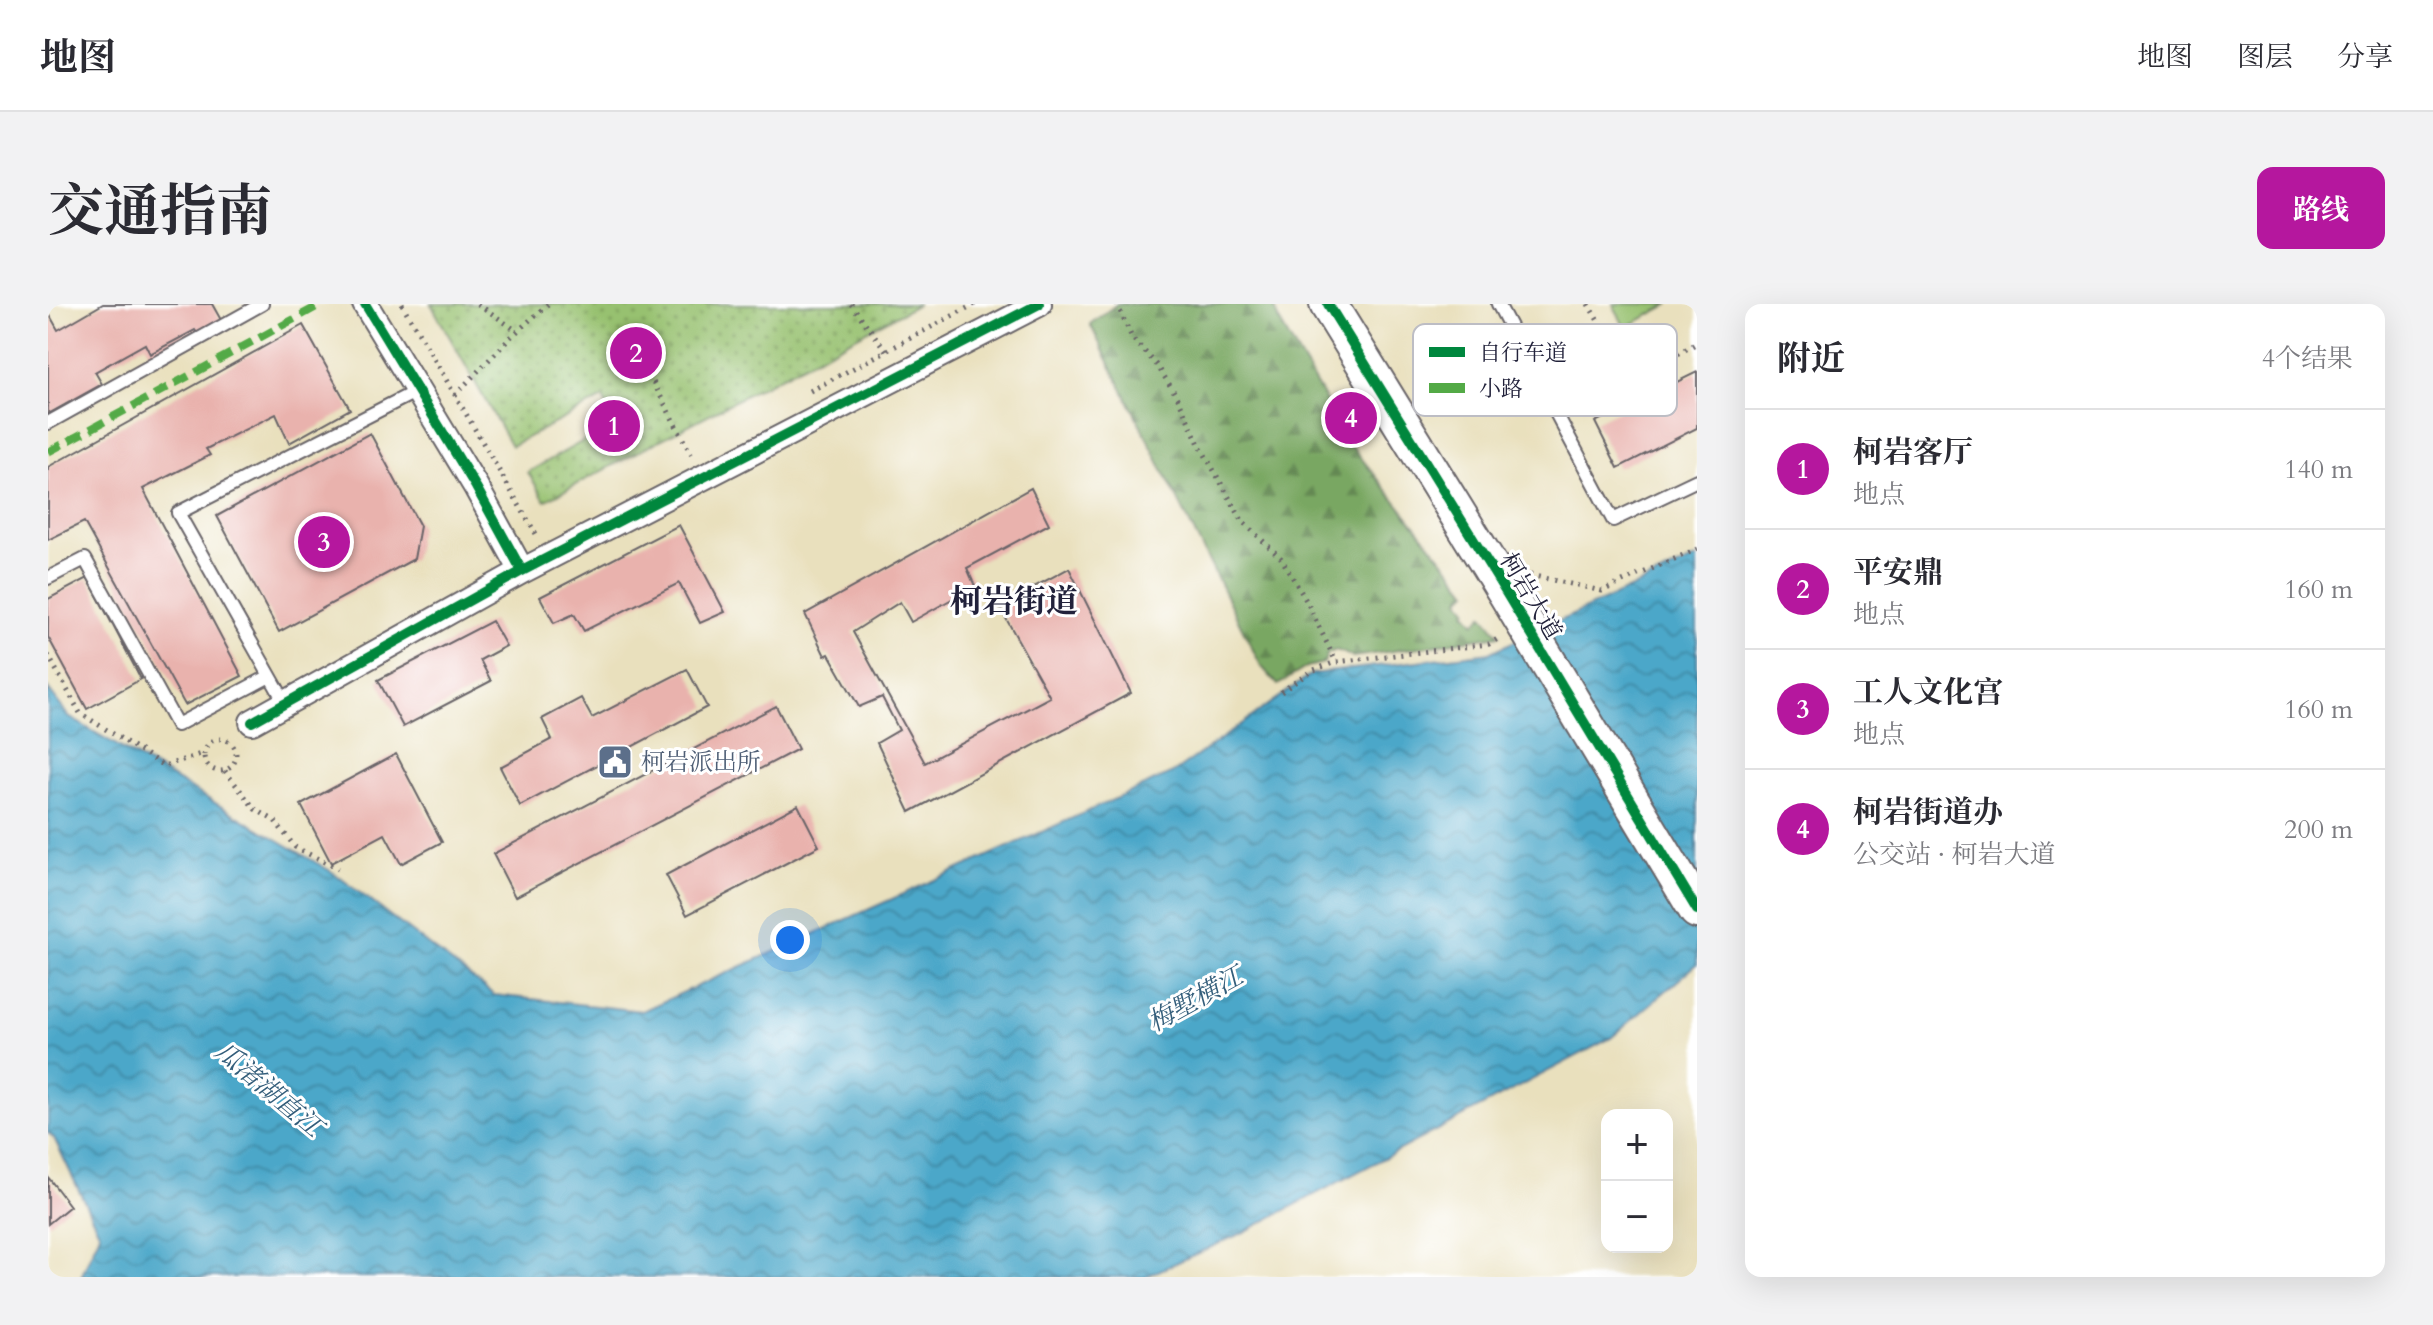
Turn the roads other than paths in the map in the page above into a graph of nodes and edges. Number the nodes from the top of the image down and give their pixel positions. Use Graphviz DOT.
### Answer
graph roads {
  1 [pos="262,304"];
  2 [pos="365,304"];
  3 [pos="1039,304"];
  4 [pos="1328,304"];
  5 [pos="1498,304"];
  6 [pos="1509,324"];
  7 [pos="417,391"];
  8 [pos="1558,416"];
  9 [pos="48,423"];
  10 [pos="1697,480"];
  11 [pos="522,571"];
  12 [pos="48,578"];
  13 [pos="270,676"];
  14 [pos="286,704"];
  15 [pos="252,722"];
  16 [pos="1697,910"];
  1 -- 9 [label="lane"];
  2 -- 7 [label="street"];
  3 -- 11 [label="street"];
  4 -- 16 [label="street, 柯岩大道"];
  5 -- 6 [label="lane"];
  7 -- 11 [label="street"];
  7 -- 13 [label="lane"];
  8 -- 10 [label="lane"];
  11 -- 14 [label="street"];
  12 -- 13 [label="lane"];
  13 -- 14 [label="lane"];
  14 -- 15 [label="street"];
}
